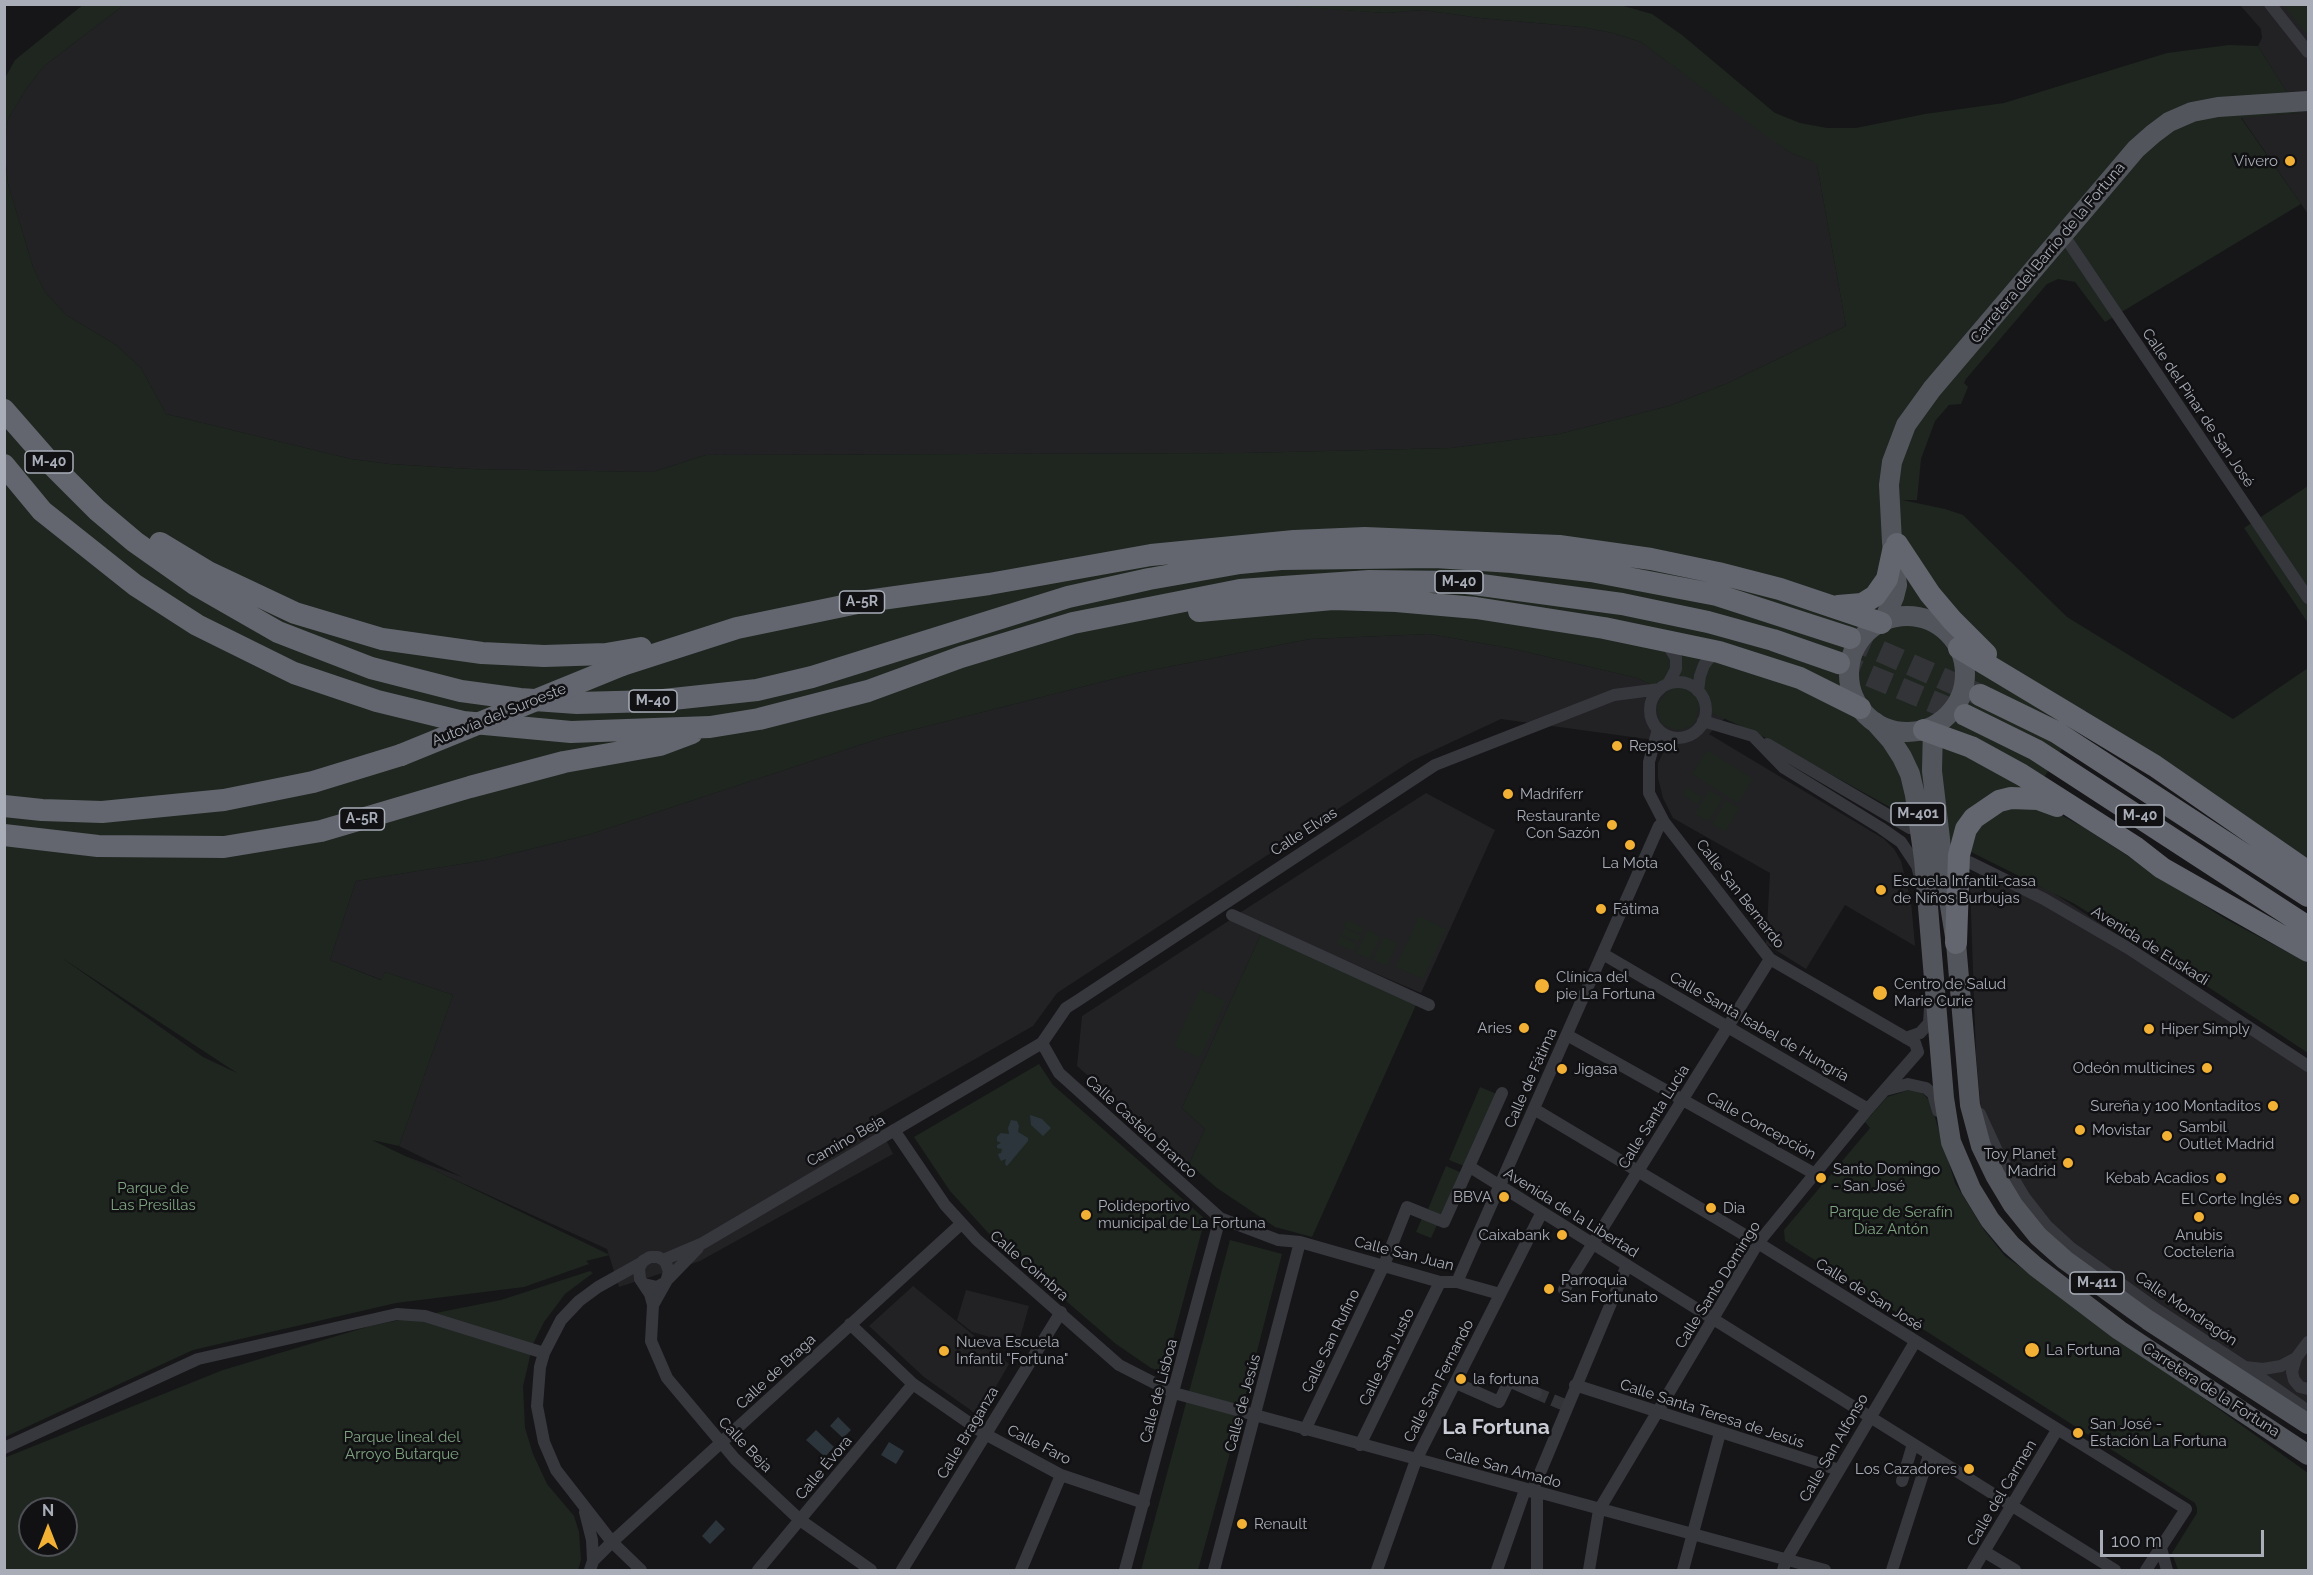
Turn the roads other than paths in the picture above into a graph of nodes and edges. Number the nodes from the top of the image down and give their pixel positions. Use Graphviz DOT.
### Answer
graph roads {
  1 [pos="2270,4"];
  2 [pos="2308,52"];
  3 [pos="2308,101"];
  4 [pos="2063,234"];
  5 [pos="4,410"];
  6 [pos="4,465"];
  7 [pos="97,510"];
  8 [pos="1895,548"];
  9 [pos="1239,563"];
  10 [pos="989,584"];
  11 [pos="2308,598"];
  12 [pos="1834,606"];
  13 [pos="1882,623"];
  14 [pos="1073,624"];
  15 [pos="736,628"];
  16 [pos="1943,629"];
  17 [pos="1850,638"];
  18 [pos="1664,639"];
  19 [pos="1959,648"];
  20 [pos="1719,652"];
  21 [pos="1839,663"];
  22 [pos="1664,686"];
  23 [pos="2020,686"];
  24 [pos="1698,691"];
  25 [pos="1614,695"];
  26 [pos="1980,695"];
  27 [pos="1650,711"];
  28 [pos="1868,715"];
  29 [pos="1965,715"];
  30 [pos="1703,721"];
  31 [pos="710,727"];
  32 [pos="1658,729"];
  33 [pos="1930,729"];
  34 [pos="1753,736"];
  35 [pos="4,806"];
  36 [pos="1664,822"];
  37 [pos="1910,828"];
  38 [pos="4,835"];
  39 [pos="2135,847"];
  40 [pos="1969,862"];
  41 [pos="2308,872"];
  42 [pos="2308,896"];
  43 [pos="1232,915"];
  44 [pos="1928,916"];
  45 [pos="2308,927"];
  46 [pos="1956,943"];
  47 [pos="2308,951"];
  48 [pos="1603,954"];
  49 [pos="1770,959"];
  50 [pos="1934,973"];
  51 [pos="1429,1005"];
  52 [pos="1729,1028"];
  53 [pos="1567,1035"];
  54 [pos="1910,1041"];
  55 [pos="1042,1043"];
  56 [pos="2308,1066"];
  57 [pos="1966,1076"];
  58 [pos="1884,1090"];
  59 [pos="1502,1093"];
  60 [pos="1682,1099"];
  61 [pos="1534,1109"];
  62 [pos="1868,1109"];
  63 [pos="894,1130"];
  64 [pos="1951,1142"];
  65 [pos="1470,1167"];
  66 [pos="1638,1171"];
  67 [pos="1815,1174"];
  68 [pos="1499,1186"];
  69 [pos="1542,1212"];
  70 [pos="1220,1218"];
  71 [pos="961,1224"];
  72 [pos="1300,1242"];
  73 [pos="703,1243"];
  74 [pos="1593,1243"];
  75 [pos="1758,1243"];
  76 [pos="663,1260"];
  77 [pos="641,1263"];
  78 [pos="1384,1265"];
  79 [pos="1627,1265"];
  80 [pos="667,1280"];
  81 [pos="1440,1282"];
  82 [pos="1456,1282"];
  83 [pos="644,1284"];
  84 [pos="1564,1290"];
  85 [pos="1500,1294"];
  86 [pos="653,1305"];
  87 [pos="1061,1312"];
  88 [pos="1714,1318"];
  89 [pos="850,1324"];
  90 [pos="1915,1342"];
  91 [pos="2308,1342"];
  92 [pos="544,1353"];
  93 [pos="2296,1358"];
  94 [pos="2245,1367"];
  95 [pos="1456,1383"];
  96 [pos="913,1384"];
  97 [pos="1575,1385"];
  98 [pos="2308,1389"];
  99 [pos="1174,1393"];
  100 [pos="1536,1393"];
  101 [pos="2308,1411"];
  102 [pos="1658,1412"];
  103 [pos="1255,1416"];
  104 [pos="1869,1417"];
  105 [pos="2308,1424"];
  106 [pos="1305,1430"];
  107 [pos="2057,1431"];
  108 [pos="1720,1433"];
  109 [pos="985,1434"];
  110 [pos="721,1443"];
  111 [pos="1913,1444"];
  112 [pos="1360,1445"];
  113 [pos="4,1448"];
  114 [pos="1929,1455"];
  115 [pos="2308,1455"];
  116 [pos="1416,1460"];
  117 [pos="1839,1470"];
  118 [pos="1061,1475"];
  119 [pos="1902,1481"];
  120 [pos="1531,1492"];
  121 [pos="1144,1503"];
  122 [pos="583,1507"];
  123 [pos="2012,1507"];
  124 [pos="1599,1510"];
  125 [pos="800,1520"];
  126 [pos="1693,1535"];
  127 [pos="612,1542"];
  128 [pos="2161,1548"];
  129 [pos="1985,1552"];
  130 [pos="1784,1565"];
  131 [pos="591,1566"];
  132 [pos="641,1570"];
  133 [pos="758,1570"];
  134 [pos="871,1570"];
  135 [pos="902,1570"];
  136 [pos="1021,1570"];
  137 [pos="1125,1570"];
  138 [pos="1214,1570"];
  139 [pos="1377,1570"];
  140 [pos="1497,1570"];
  141 [pos="1536,1570"];
  142 [pos="1589,1570"];
  143 [pos="1683,1570"];
  144 [pos="1825,1570"];
  145 [pos="1892,1570"];
  146 [pos="1973,1570"];
  147 [pos="2015,1570"];
  148 [pos="2115,1570"];
  149 [pos="2146,1570"];
  150 [pos="2167,1570"];
  1 -- 2 [label="street"];
  3 -- 4 [label="main road, Carretera del Barrio de la Fortuna"];
  4 -- 8 [label="main road, Carretera del Barrio de la Fortuna"];
  4 -- 11 [label="street, Calle del Pinar de San José"];
  5 -- 7 [label="highway, M-40"];
  6 -- 31 [label="highway, M-40"];
  7 -- 9 [label="highway, M-40"];
  7 -- 15 [label="highway"];
  8 -- 12 [label="highway"];
  8 -- 13 [label="main road, Carretera del Barrio de la Fortuna"];
  8 -- 16 [label="main road, Carretera del Barrio de la Fortuna"];
  8 -- 23 [label="highway"];
  9 -- 10 [label="highway, A-5R"];
  9 -- 17 [label="highway, M-40"];
  10 -- 12 [label="highway"];
  10 -- 15 [label="highway, Autovía del Suroeste / A-5R"];
  12 -- 13 [label="highway"];
  13 -- 16 [label="main road"];
  13 -- 28 [label="main road"];
  14 -- 18 [label="highway"];
  14 -- 21 [label="highway, M-40"];
  14 -- 31 [label="highway, M-40"];
  15 -- 35 [label="highway, Autovía del Suroeste / A-5R, bridge"];
  16 -- 19 [label="main road"];
  18 -- 20 [label="highway"];
  18 -- 22 [label="street"];
  19 -- 23 [label="highway"];
  19 -- 33 [label="main road"];
  20 -- 24 [label="street"];
  20 -- 28 [label="highway"];
  22 -- 24 [label="street"];
  22 -- 25 [label="street, Calle Elvas"];
  22 -- 27 [label="street"];
  23 -- 41 [label="highway"];
  24 -- 30 [label="street"];
  25 -- 27 [label="street"];
  25 -- 55 [label="street, Calle Elvas"];
  26 -- 42 [label="highway, M-40"];
  27 -- 32 [label="street"];
  28 -- 33 [label="main road"];
  28 -- 44 [label="main road, Carretera de la Fortuna / M-401"];
  29 -- 45 [label="highway, M-40"];
  30 -- 32 [label="street"];
  30 -- 34 [label="street"];
  31 -- 38 [label="highway, A-5R"];
  32 -- 36 [label="street, Calle San Bernardo"];
  33 -- 39 [label="highway"];
  33 -- 46 [label="main road, Carretera de la Fortuna"];
  34 -- 37 [label="street"];
  34 -- 44 [label="street"];
  36 -- 48 [label="street, Calle de Fátima"];
  36 -- 49 [label="street, Calle San Bernardo"];
  39 -- 46 [label="highway"];
  39 -- 47 [label="highway"];
  40 -- 56 [label="street, Avenida de Euskadi"];
  43 -- 51 [label="street"];
  44 -- 50 [label="main road, Carretera de la Fortuna / M-401"];
  46 -- 57 [label="main road, Carretera de la Fortuna / M-411"];
  48 -- 52 [label="street, Calle Santa Isabel de Hungría"];
  48 -- 53 [label="street, Calle de Fátima"];
  49 -- 52 [label="street, Calle Santa Lucía"];
  49 -- 54 [label="street, Calle San Bernardo"];
  50 -- 54 [label="street"];
  50 -- 64 [label="main road, Carretera de la Fortuna / M-401"];
  52 -- 60 [label="street, Calle Santa Lucía"];
  52 -- 62 [label="street, Calle Santa Isabel de Hungría"];
  53 -- 60 [label="street, Calle Concepción"];
  53 -- 61 [label="street, Calle de Fátima"];
  54 -- 58 [label="street, Calle Santo Domingo"];
  55 -- 63 [label="street, Camino Beja"];
  55 -- 70 [label="street, Calle Castelo Branco"];
  57 -- 94 [label="street, Calle Mondragón"];
  57 -- 105 [label="main road, Carretera de la Fortuna / M-411"];
  58 -- 62 [label="street, Calle Santo Domingo"];
  58 -- 64 [label="street"];
  59 -- 65 [label="street"];
  60 -- 66 [label="street, Calle Santa Lucía"];
  60 -- 67 [label="street, Calle Concepción"];
  61 -- 66 [label="street, Calle de San José"];
  61 -- 68 [label="street, Calle de Fátima"];
  62 -- 67 [label="street, Calle Santo Domingo"];
  63 -- 71 [label="street, Calle Coimbra"];
  63 -- 73 [label="street, Camino Beja"];
  64 -- 115 [label="main road, Carretera de la Fortuna / M-401"];
  65 -- 68 [label="street, Avenida de la Libertad"];
  65 -- 78 [label="street, Calle San Rufino"];
  66 -- 74 [label="street, Calle Santa Lucía"];
  66 -- 75 [label="street, Calle de San José"];
  67 -- 75 [label="street, Calle Santo Domingo"];
  68 -- 69 [label="street, Avenida de la Libertad"];
  68 -- 82 [label="street, Calle de Fátima"];
  69 -- 74 [label="street, Avenida de la Libertad"];
  69 -- 85 [label="street, Calle San Fernando"];
  70 -- 72 [label="street, Calle Castelo Branco"];
  70 -- 99 [label="street, Calle de Lisboa"];
  71 -- 87 [label="street, Calle Coimbra"];
  71 -- 89 [label="street, Calle de Braga"];
  72 -- 78 [label="street, Calle San Juan"];
  72 -- 103 [label="street, Calle de Jesús"];
  73 -- 76 [label="street, Camino Beja"];
  73 -- 80 [label="street"];
  74 -- 79 [label="street, Avenida de la Libertad"];
  74 -- 84 [label="street, Calle Santa Lucía"];
  75 -- 88 [label="street, Calle Santo Domingo"];
  75 -- 90 [label="street, Calle de San José"];
  76 -- 77 [label="street"];
  76 -- 80 [label="street"];
  77 -- 83 [label="street"];
  77 -- 92 [label="street"];
  78 -- 81 [label="street, Calle San Juan"];
  78 -- 106 [label="street, Calle San Rufino"];
  79 -- 88 [label="street, Avenida de la Libertad"];
  79 -- 97 [label="street"];
  80 -- 83 [label="street"];
  80 -- 86 [label="street"];
  81 -- 82 [label="street, Calle San Juan"];
  81 -- 112 [label="street, Calle San Justo"];
  82 -- 85 [label="street, Calle San Juan"];
  83 -- 86 [label="street"];
  85 -- 95 [label="street, Calle San Fernando"];
  86 -- 110 [label="street, Calle Beja"];
  87 -- 99 [label="street, Calle Coimbra"];
  87 -- 109 [label="street, Calle Braganza"];
  88 -- 102 [label="street, Calle Santo Domingo"];
  88 -- 104 [label="street, Avenida de la Libertad"];
  89 -- 96 [label="street, Calle Faro"];
  89 -- 110 [label="street, Calle de Braga"];
  90 -- 104 [label="street, Calle San Alfonso"];
  90 -- 107 [label="street, Calle de San José"];
  91 -- 93 [label="street"];
  92 -- 113 [label="street"];
  92 -- 122 [label="street"];
  93 -- 94 [label="street, Calle Mondragón"];
  93 -- 98 [label="street"];
  94 -- 101 [label="street"];
  95 -- 100 [label="street"];
  95 -- 116 [label="street, Calle San Fernando"];
  96 -- 109 [label="street, Calle Faro"];
  96 -- 125 [label="street, Calle Évora"];
  97 -- 102 [label="street, Calle Santa Teresa de Jesús"];
  97 -- 120 [label="street"];
  99 -- 103 [label="street, Calle San Amado"];
  99 -- 121 [label="street, Calle de Lisboa"];
  102 -- 108 [label="street, Calle Santa Teresa de Jesús"];
  102 -- 124 [label="street, Calle Santo Domingo"];
  103 -- 106 [label="street, Calle San Amado"];
  103 -- 138 [label="street, Calle de Jesús"];
  104 -- 111 [label="street, Avenida de la Libertad"];
  104 -- 117 [label="street, Calle San Alfonso"];
  106 -- 112 [label="street, Calle San Amado"];
  107 -- 123 [label="street, Calle del Carmen"];
  107 -- 128 [label="street, Calle de San José"];
  108 -- 117 [label="street, Calle Santa Teresa de Jesús"];
  108 -- 126 [label="street"];
  109 -- 118 [label="street, Calle Faro"];
  109 -- 135 [label="street, Calle Braganza"];
  110 -- 125 [label="street, Calle Beja"];
  110 -- 127 [label="street, Calle de Braga"];
  111 -- 114 [label="street, Avenida de la Libertad"];
  111 -- 119 [label="street"];
  112 -- 116 [label="street, Calle San Amado"];
  114 -- 123 [label="street, Avenida de la Libertad"];
  114 -- 145 [label="street"];
  116 -- 120 [label="street, Calle San Amado"];
  116 -- 139 [label="street, Calle San Fernando"];
  117 -- 130 [label="street, Calle San Alfonso"];
  118 -- 121 [label="street, Calle Faro"];
  118 -- 136 [label="street"];
  120 -- 124 [label="street, Calle San Amado"];
  120 -- 140 [label="street"];
  120 -- 141 [label="street"];
  121 -- 137 [label="street, Calle de Lisboa"];
  122 -- 127 [label="street"];
  122 -- 131 [label="street"];
  123 -- 129 [label="street, Calle del Carmen"];
  123 -- 148 [label="street, Avenida de la Libertad"];
  124 -- 126 [label="street, Calle San Amado"];
  124 -- 142 [label="street, Calle Santo Domingo"];
  125 -- 133 [label="street, Calle Évora"];
  125 -- 134 [label="street, Calle Beja"];
  126 -- 130 [label="street, Calle San Amado"];
  126 -- 143 [label="street"];
  127 -- 131 [label="street, Calle de Braga"];
  127 -- 132 [label="street"];
  128 -- 149 [label="street"];
  128 -- 150 [label="street"];
  129 -- 146 [label="street, Calle del Carmen"];
  129 -- 147 [label="street"];
  130 -- 144 [label="street, Calle San Amado"];
}
